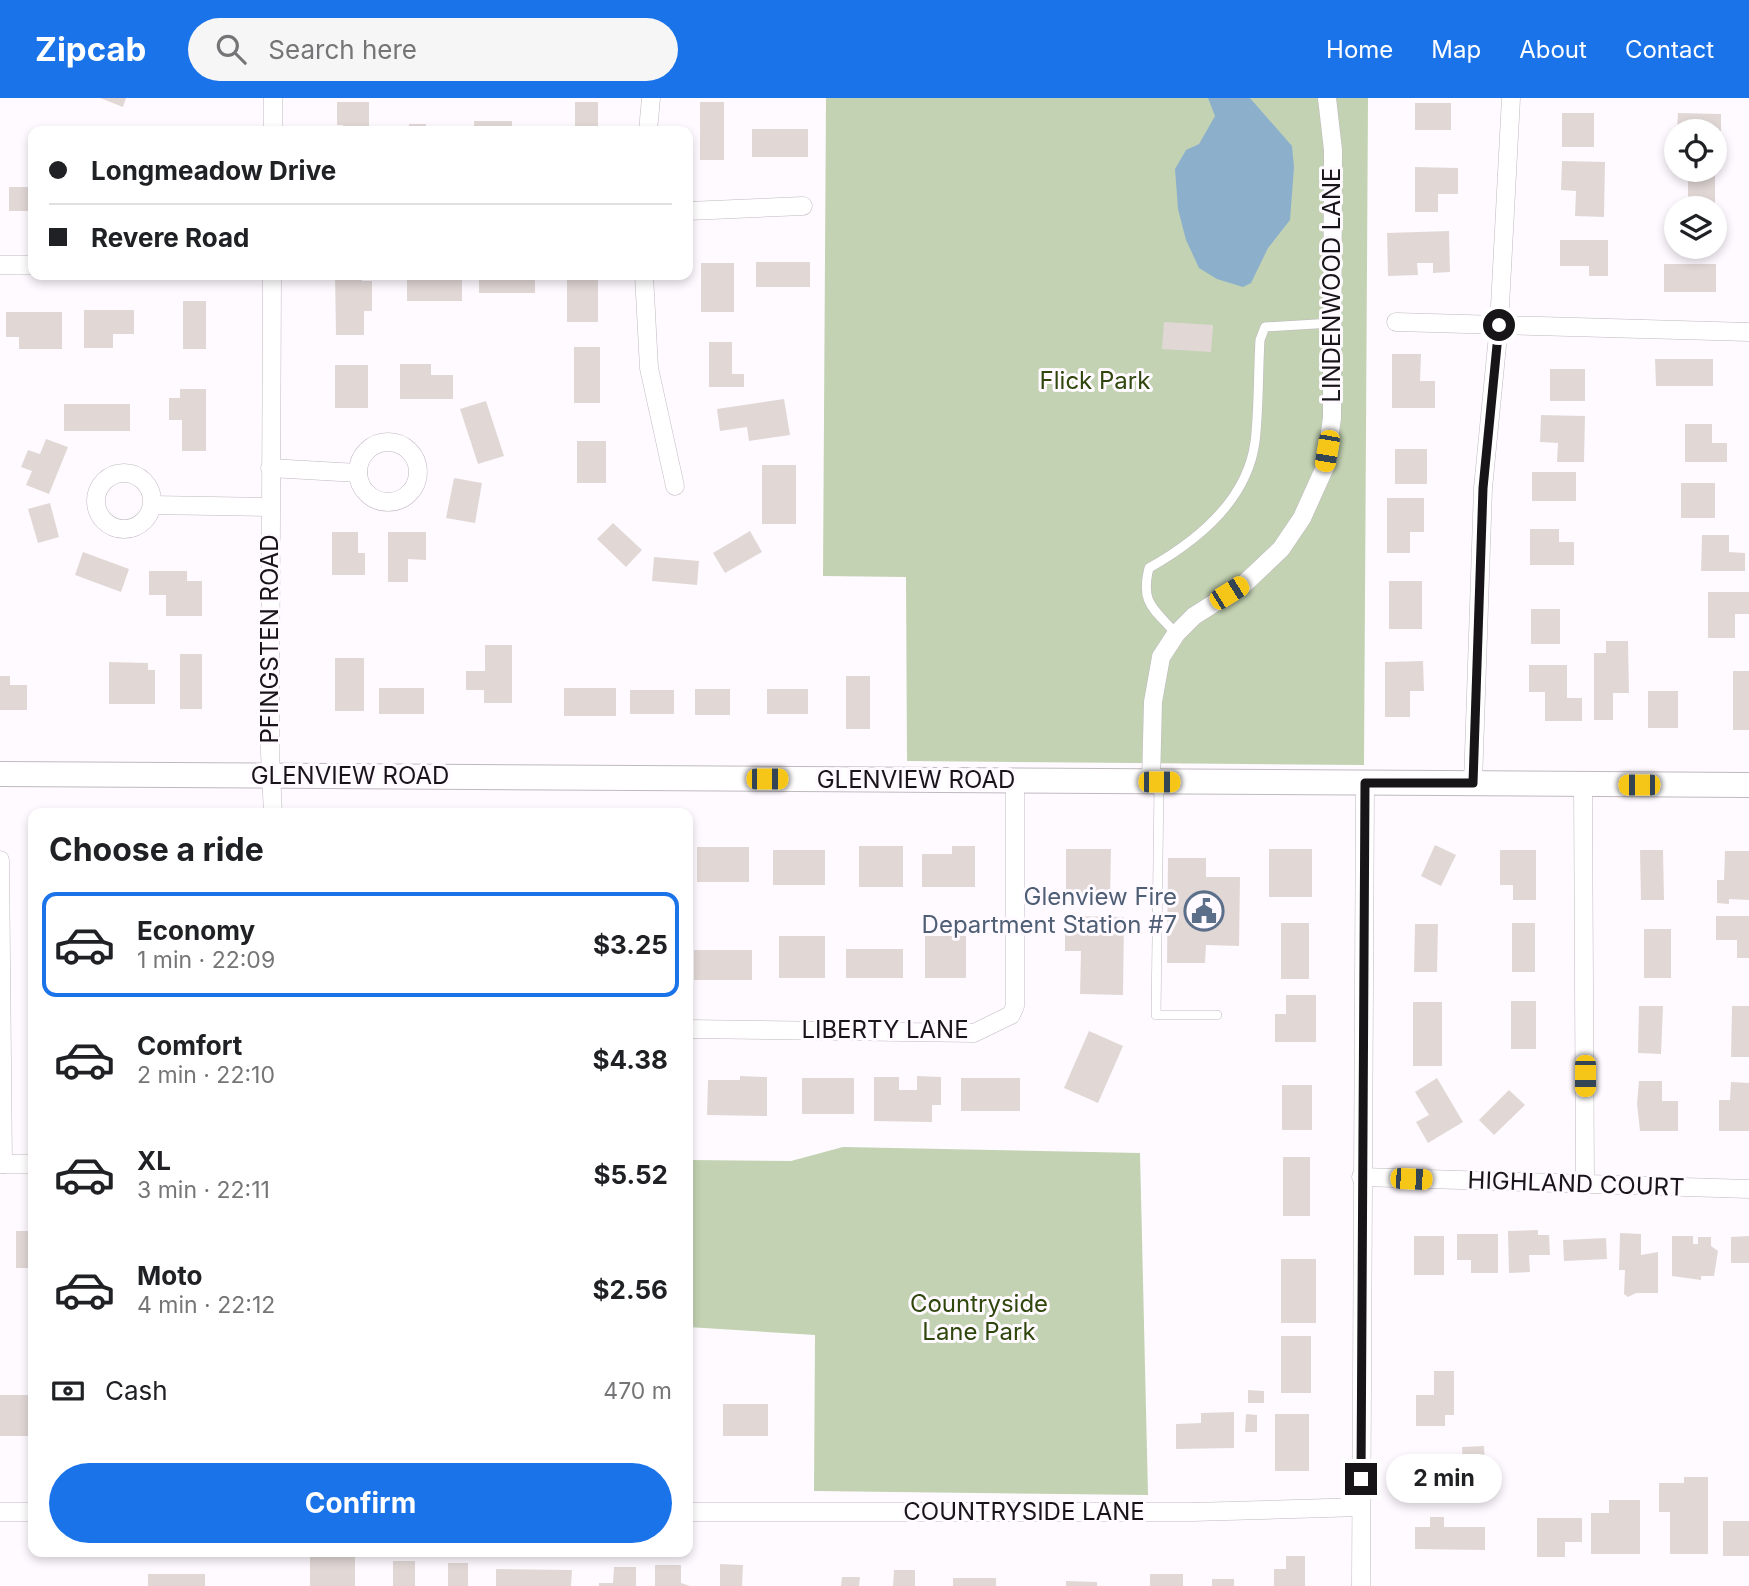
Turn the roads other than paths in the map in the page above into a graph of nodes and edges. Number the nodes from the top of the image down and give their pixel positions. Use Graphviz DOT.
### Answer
graph roads {
  1 [pos="273,98"];
  2 [pos="651,98"];
  3 [pos="1327,98"];
  4 [pos="1511,98"];
  5 [pos="272,126"];
  6 [pos="648,126"];
  7 [pos="803,206"];
  8 [pos="693,211"];
  9 [pos="0,265"];
  10 [pos="28,265"];
  11 [pos="272,280"];
  12 [pos="644,280"];
  13 [pos="1332,323"];
  14 [pos="1396,323"];
  15 [pos="1499,325"];
  16 [pos="1749,332"];
  17 [pos="270,468"];
  18 [pos="358,473"];
  19 [pos="675,486"];
  20 [pos="152,505"];
  21 [pos="269,507"];
  22 [pos="1176,634"];
  23 [pos="0,775"];
  24 [pos="271,775"];
  25 [pos="1014,780"];
  26 [pos="1155,781"];
  27 [pos="1365,783"];
  28 [pos="1473,783"];
  29 [pos="1583,784"];
  30 [pos="1749,785"];
  31 [pos="273,808"];
  32 [pos="0,860"];
  33 [pos="1217,1015"];
  34 [pos="693,1029"];
  35 [pos="2,1164"];
  36 [pos="28,1164"];
  37 [pos="1361,1177"];
  38 [pos="1585,1185"];
  39 [pos="1749,1189"];
  40 [pos="1361,1507"];
  41 [pos="0,1512"];
  42 [pos="28,1512"];
  43 [pos="693,1512"];
  44 [pos="1361,1586"];
  1 -- 5 [label="street"];
  2 -- 6 [label="street"];
  3 -- 13 [label="street, LINDENWOOD LANE"];
  4 -- 15 [label="street"];
  7 -- 8 [label="street"];
  9 -- 10 [label="street"];
  11 -- 17 [label="street, PFINGSTEN ROAD"];
  12 -- 19 [label="street"];
  13 -- 22 [label="street, LINDENWOOD LANE"];
  13 -- 22 [label="lane"];
  14 -- 15 [label="street"];
  15 -- 16 [label="street"];
  15 -- 28 [label="street"];
  17 -- 18 [label="street"];
  17 -- 21 [label="street, PFINGSTEN ROAD"];
  20 -- 21 [label="street, PFINGSTEN ROAD"];
  21 -- 24 [label="street, PFINGSTEN ROAD"];
  22 -- 26 [label="street, LINDENWOOD LANE"];
  23 -- 24 [label="main road, GLENVIEW ROAD"];
  24 -- 25 [label="main road, GLENVIEW ROAD"];
  24 -- 31 [label="street, PFINGSTEN ROAD"];
  25 -- 26 [label="main road, GLENVIEW ROAD"];
  25 -- 34 [label="street, LIBERTY LANE"];
  26 -- 27 [label="main road, GLENVIEW ROAD"];
  26 -- 33 [label="lane"];
  27 -- 28 [label="main road, GLENVIEW ROAD"];
  27 -- 37 [label="street"];
  28 -- 29 [label="main road, GLENVIEW ROAD"];
  29 -- 30 [label="main road, GLENVIEW ROAD"];
  29 -- 38 [label="street"];
  32 -- 35 [label="street"];
  35 -- 36 [label="street"];
  37 -- 38 [label="street, HIGHLAND COURT"];
  37 -- 40 [label="street"];
  38 -- 39 [label="street, HIGHLAND COURT"];
  40 -- 43 [label="street, COUNTRYSIDE LANE"];
  40 -- 44 [label="street"];
  41 -- 42 [label="street"];
}
